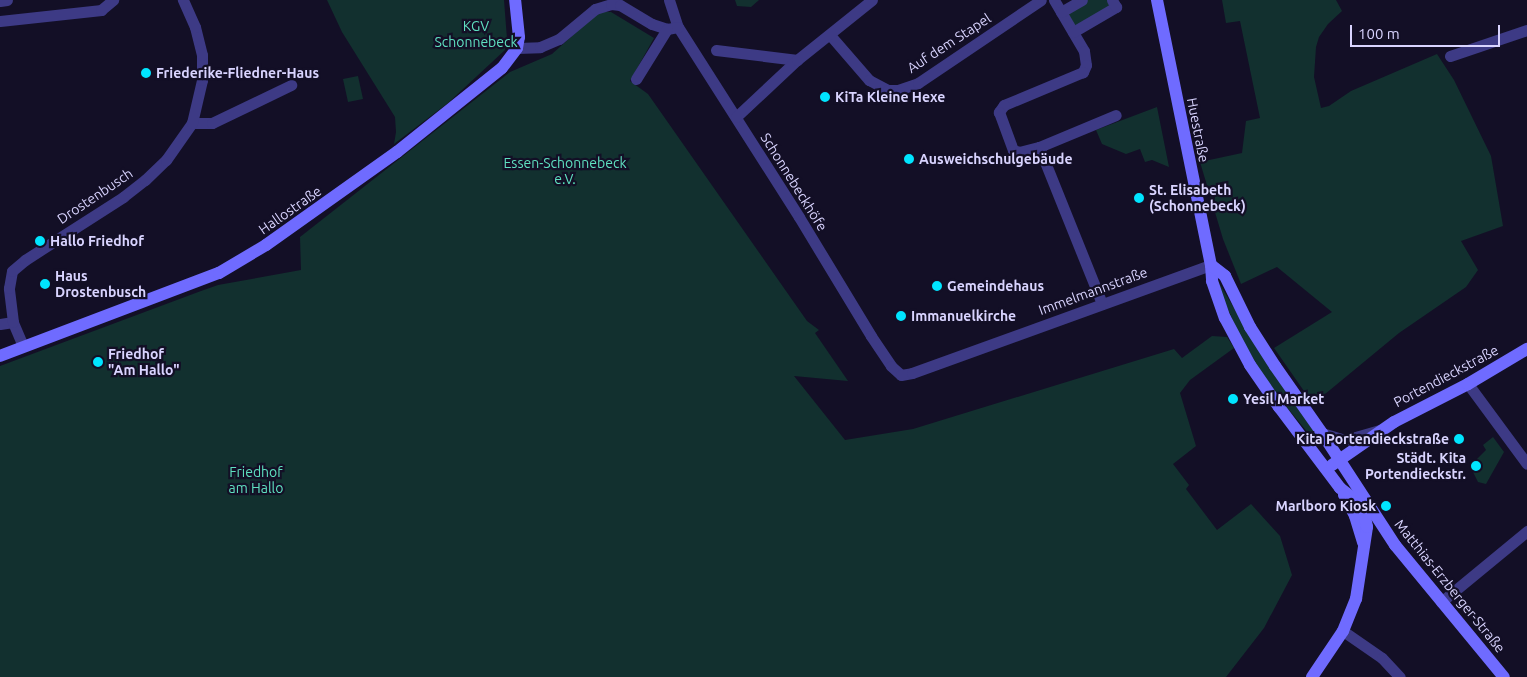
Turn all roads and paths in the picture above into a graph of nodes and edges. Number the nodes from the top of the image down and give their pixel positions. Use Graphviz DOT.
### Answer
graph roads {
  1 [pos="7,0"];
  2 [pos="114,0"];
  3 [pos="183,0"];
  4 [pos="514,0"];
  5 [pos="669,0"];
  6 [pos="872,0"];
  7 [pos="1041,0"];
  8 [pos="1054,0"];
  9 [pos="1082,0"];
  10 [pos="1112,0"];
  11 [pos="1157,0"];
  12 [pos="0,1"];
  13 [pos="1061,12"];
  14 [pos="0,22"];
  15 [pos="673,28"];
  16 [pos="1527,30"];
  17 [pos="1073,32"];
  18 [pos="830,35"];
  19 [pos="517,48"];
  20 [pos="716,50"];
  21 [pos="1450,56"];
  22 [pos="797,60"];
  23 [pos="636,78"];
  24 [pos="291,85"];
  25 [pos="1116,115"];
  26 [pos="736,117"];
  27 [pos="192,123"];
  28 [pos="1039,147"];
  29 [pos="1211,265"];
  30 [pos="1102,304"];
  31 [pos="13,322"];
  32 [pos="0,324"];
  33 [pos="23,346"];
  34 [pos="1527,350"];
  35 [pos="0,356"];
  36 [pos="901,375"];
  37 [pos="1468,384"];
  38 [pos="1380,430"];
  39 [pos="1322,433"];
  40 [pos="1339,460"];
  41 [pos="1527,464"];
  42 [pos="1326,469"];
  43 [pos="1340,488"];
  44 [pos="1368,510"];
  45 [pos="1527,531"];
  46 [pos="1364,547"];
  47 [pos="1441,602"];
  48 [pos="1343,631"];
  49 [pos="1312,677"];
  50 [pos="1400,677"];
  51 [pos="1504,677"];
  1 -- 12 [label="street"];
  2 -- 14 [label="street"];
  3 -- 27 [label="street, Drostenbusch"];
  4 -- 19 [label="street"];
  5 -- 15 [label="street, Schonnebeckhöfe"];
  6 -- 18 [label="street"];
  7 -- 18 [label="street, Auf dem Stapel"];
  8 -- 13 [label="street"];
  9 -- 13 [label="street"];
  10 -- 17 [label="street"];
  11 -- 29 [label="street, Huestraße"];
  13 -- 17 [label="street"];
  15 -- 19 [label="street"];
  15 -- 23 [label="street"];
  15 -- 26 [label="street, Schonnebeckhöfe"];
  16 -- 21 [label="street"];
  17 -- 28 [label="street"];
  18 -- 22 [label="street"];
  19 -- 33 [label="street, Hallostraße"];
  20 -- 22 [label="street"];
  22 -- 26 [label="street"];
  24 -- 27 [label="street"];
  25 -- 28 [label="street"];
  26 -- 36 [label="street, Schonnebeckhöfe"];
  27 -- 31 [label="street, Drostenbusch"];
  28 -- 30 [label="street"];
  29 -- 30 [label="street, Immelmannstraße"];
  29 -- 39 [label="street"];
  29 -- 42 [label="street, Huestraße"];
  30 -- 36 [label="street, Immelmannstraße"];
  31 -- 32 [label="street"];
  31 -- 33 [label="street, Drostenbusch"];
  33 -- 35 [label="street, Hallostraße"];
  34 -- 37 [label="street, Portendieckstraße"];
  37 -- 38 [label="street, Portendieckstraße"];
  37 -- 41 [label="street"];
  38 -- 39 [label="street, Portendieckstraße"];
  38 -- 40 [label="street, Portendieckstraße"];
  39 -- 40 [label="street"];
  40 -- 42 [label="street, Portendieckstraße"];
  40 -- 44 [label="street"];
  42 -- 43 [label="street, Matthias-Erzberger-Straße"];
  43 -- 44 [label="street, Matthias-Erzberger-Straße"];
  43 -- 46 [label="street"];
  44 -- 46 [label="street"];
  44 -- 47 [label="street, Matthias-Erzberger-Straße"];
  45 -- 47 [label="street"];
  46 -- 48 [label="street"];
  47 -- 51 [label="street, Matthias-Erzberger-Straße"];
  48 -- 49 [label="street"];
  48 -- 50 [label="street"];
}
